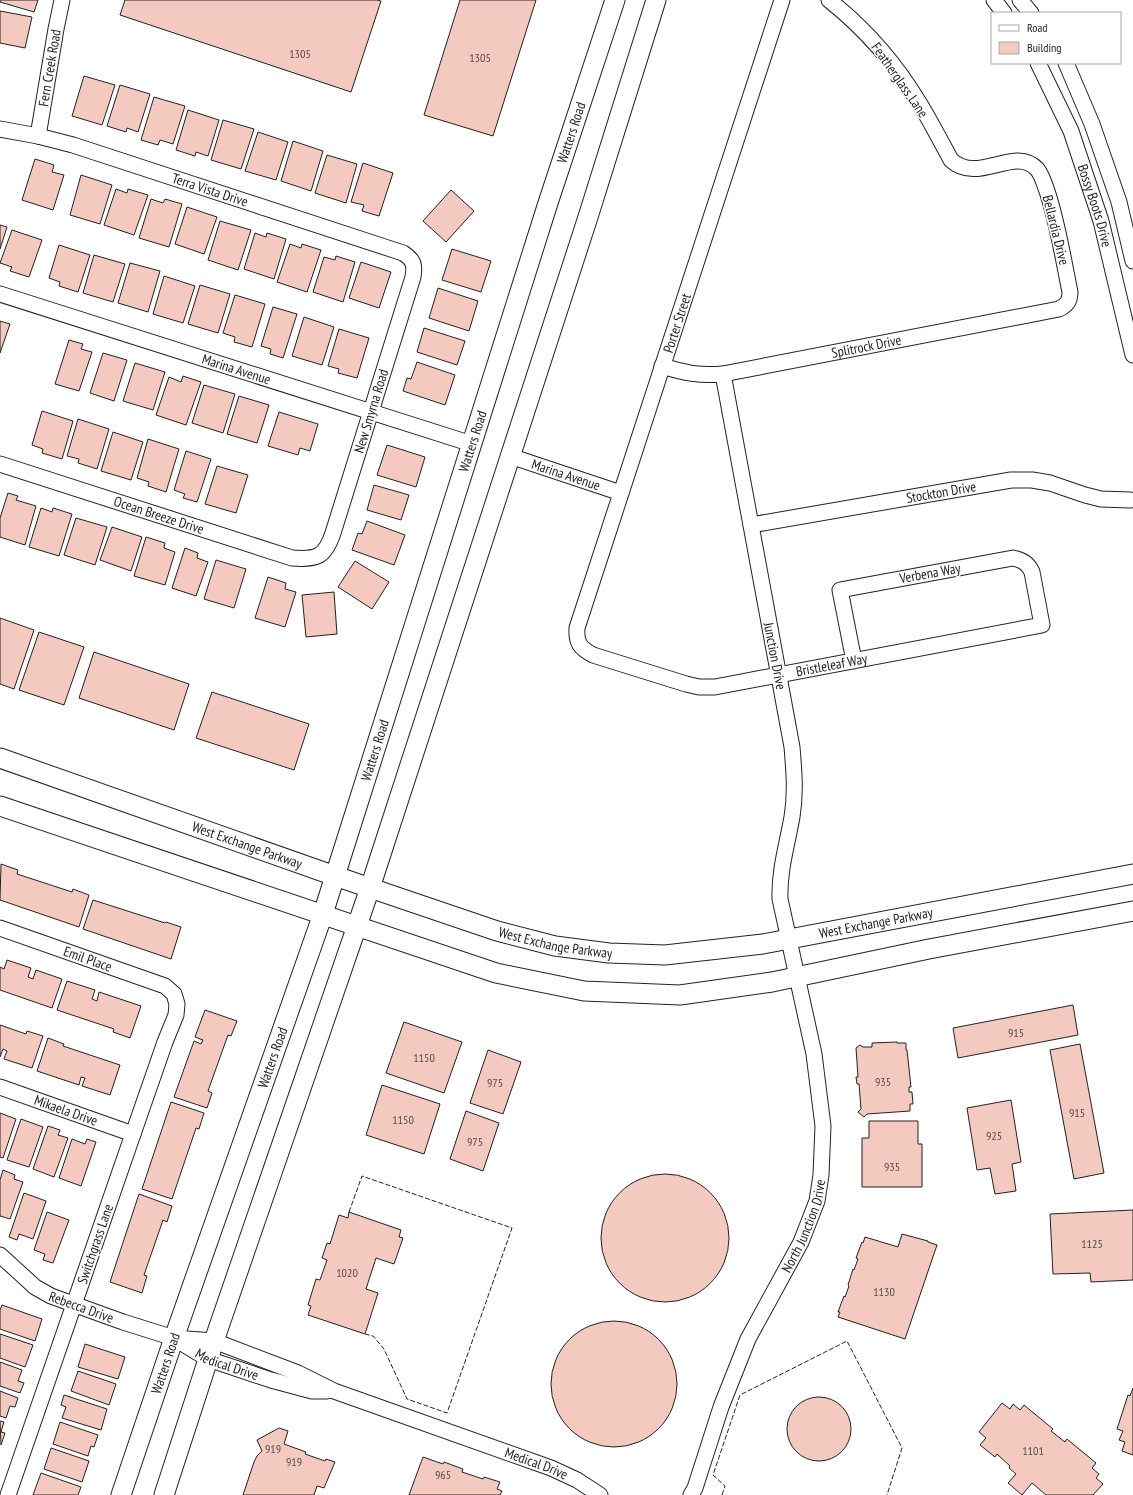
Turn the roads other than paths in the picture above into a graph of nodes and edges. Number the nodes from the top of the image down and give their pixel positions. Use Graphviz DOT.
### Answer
graph roads {
  1 [pos="62,0"];
  2 [pos="615,0"];
  3 [pos="656,0"];
  4 [pos="782,0"];
  5 [pos="829,0"];
  6 [pos="994,0"];
  7 [pos="1020,0"];
  8 [pos="1003,12"];
  9 [pos="1030,12"];
  10 [pos="1038,64"];
  11 [pos="1066,64"];
  12 [pos="1092,124"];
  13 [pos="0,129"];
  14 [pos="1071,131"];
  15 [pos="38,136"];
  16 [pos="1030,164"];
  17 [pos="1133,262"];
  18 [pos="414,264"];
  19 [pos="0,294"];
  20 [pos="1069,302"];
  21 [pos="1133,355"];
  22 [pos="662,366"];
  23 [pos="723,374"];
  24 [pos="371,412"];
  25 [pos="472,444"];
  26 [pos="510,456"];
  27 [pos="0,464"];
  28 [pos="621,493"];
  29 [pos="1132,500"];
  30 [pos="751,525"];
  31 [pos="319,555"];
  32 [pos="1042,626"];
  33 [pos="580,646"];
  34 [pos="854,661"];
  35 [pos="779,675"];
  36 [pos="0,758"];
  37 [pos="0,806"];
  38 [pos="1133,874"];
  39 [pos="335,876"];
  40 [pos="370,888"];
  41 [pos="1133,911"];
  42 [pos="323,914"];
  43 [pos="357,926"];
  44 [pos="0,928"];
  45 [pos="788,939"];
  46 [pos="797,978"];
  47 [pos="174,994"];
  48 [pos="0,1087"];
  49 [pos="133,1134"];
  50 [pos="0,1255"];
  51 [pos="74,1305"];
  52 [pos="174,1338"];
  53 [pos="214,1341"];
  54 [pos="208,1359"];
  55 [pos="334,1391"];
  56 [pos="8,1495"];
  57 [pos="121,1495"];
  58 [pos="164,1495"];
  59 [pos="600,1495"];
  60 [pos="691,1495"];
  1 -- 15 [label="street, Fern Creek Road"];
  2 -- 25 [label="main road, Watters Road"];
  3 -- 26 [label="main road"];
  4 -- 22 [label="street, Porter Street"];
  5 -- 16 [label="street, Featherglass Lane"];
  6 -- 8 [label="street"];
  7 -- 9 [label="street"];
  10 -- 14 [label="street, Bossy Boots Drive"];
  11 -- 12 [label="street, Bossy Boots Drive"];
  12 -- 14 [label="street"];
  12 -- 17 [label="street, Bossy Boots Drive"];
  13 -- 15 [label="street, Terra Vista Drive"];
  14 -- 21 [label="street, Bossy Boots Drive"];
  15 -- 18 [label="street, Terra Vista Drive"];
  16 -- 20 [label="street, Bellardia Drive"];
  18 -- 24 [label="street, New Smyrna Road"];
  19 -- 24 [label="street, Marina Avenue"];
  20 -- 23 [label="street, Splitrock Drive"];
  22 -- 23 [label="street, Splitrock Drive"];
  22 -- 28 [label="street, Porter Street"];
  23 -- 30 [label="street, Junction Drive"];
  24 -- 25 [label="street, Marina Avenue"];
  24 -- 31 [label="street, New Smyrna Road"];
  25 -- 39 [label="main road, Watters Road"];
  26 -- 28 [label="street, Marina Avenue"];
  26 -- 40 [label="main road"];
  27 -- 31 [label="street, Ocean Breeze Drive"];
  28 -- 33 [label="street, Porter Street"];
  29 -- 30 [label="street, Stockton Drive"];
  30 -- 35 [label="street, Junction Drive"];
  32 -- 34 [label="street, Bristleleaf Way"];
  32 -- 34 [label="street, Verbena Way"];
  33 -- 35 [label="street, Bristleleaf Way"];
  34 -- 35 [label="street, Bristleleaf Way"];
  35 -- 45 [label="street, Junction Drive"];
  36 -- 39 [label="main road, West Exchange Parkway"];
  37 -- 42 [label="main road"];
  38 -- 45 [label="main road, West Exchange Parkway"];
  39 -- 40 [label="main road, West Exchange Parkway"];
  39 -- 42 [label="main road, Watters Road"];
  40 -- 43 [label="main road"];
  40 -- 45 [label="main road, West Exchange Parkway"];
  41 -- 46 [label="main road"];
  42 -- 43 [label="main road"];
  42 -- 52 [label="main road, Watters Road"];
  43 -- 46 [label="main road"];
  43 -- 53 [label="main road"];
  44 -- 47 [label="street, Emil Place"];
  45 -- 46 [label="street, North Junction Drive"];
  46 -- 60 [label="street, North Junction Drive"];
  47 -- 49 [label="street, Switchgrass Lane"];
  48 -- 49 [label="street, Mikaela Drive"];
  49 -- 51 [label="street, Switchgrass Lane"];
  50 -- 51 [label="street, Rebecca Drive"];
  51 -- 52 [label="street, Rebecca Drive"];
  51 -- 56 [label="street, Switchgrass Lane"];
  52 -- 53 [label="street, Medical Drive"];
  52 -- 54 [label="street, Medical Drive"];
  52 -- 57 [label="main road, Watters Road"];
  53 -- 54 [label="main road"];
  53 -- 55 [label="street, Medical Drive"];
  54 -- 55 [label="street, Medical Drive"];
  54 -- 58 [label="main road"];
  55 -- 59 [label="street, Medical Drive"];
}
